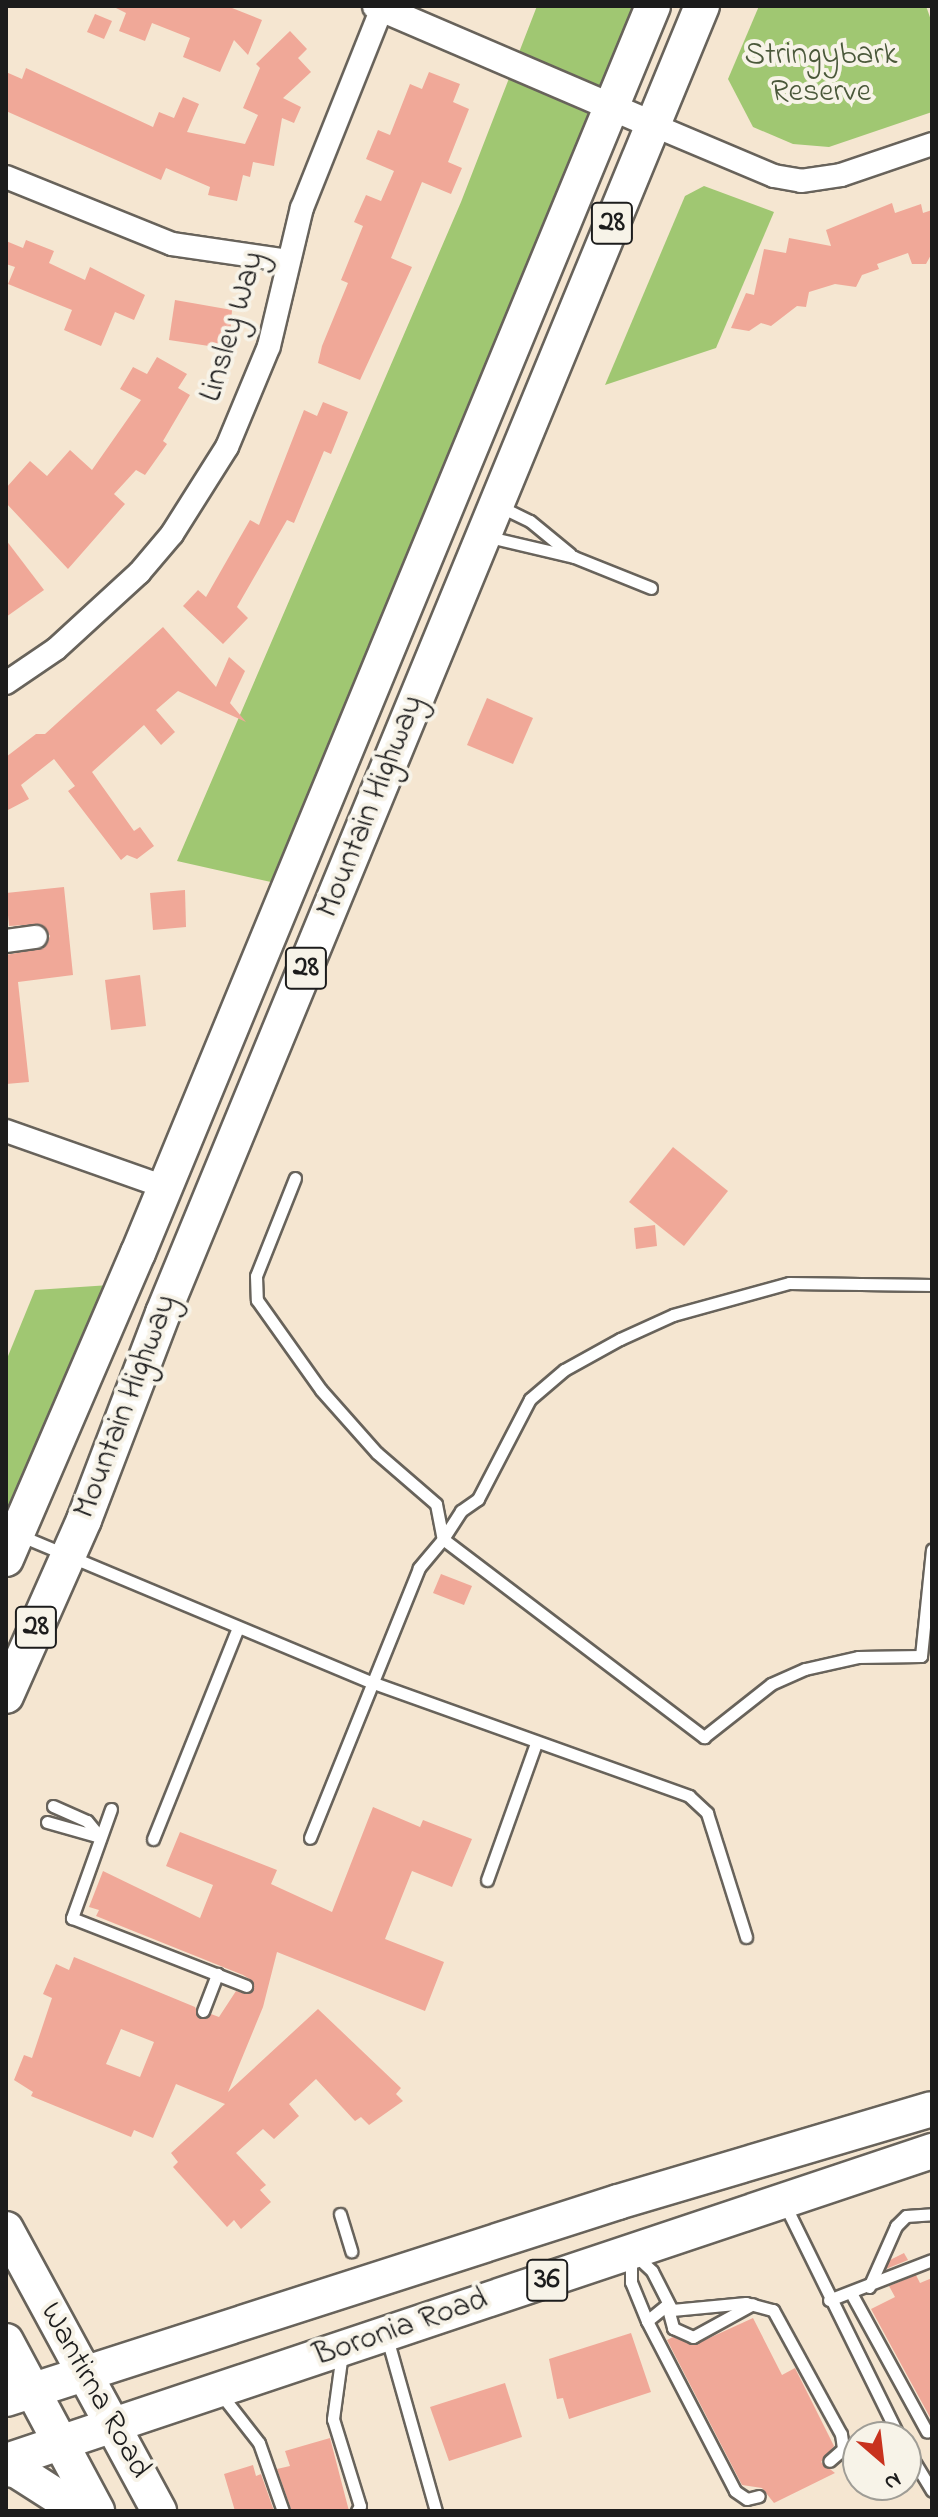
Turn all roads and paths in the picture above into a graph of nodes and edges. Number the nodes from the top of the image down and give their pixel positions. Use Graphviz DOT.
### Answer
graph roads {
  1 [pos="653,6"];
  2 [pos="702,6"];
  3 [pos="379,7"];
  4 [pos="611,106"];
  5 [pos="653,125"];
  6 [pos="932,144"];
  7 [pos="6,177"];
  8 [pos="288,261"];
  9 [pos="449,504"];
  10 [pos="491,520"];
  11 [pos="574,557"];
  12 [pos="651,588"];
  13 [pos="6,683"];
  14 [pos="36,937"];
  15 [pos="6,941"];
  16 [pos="6,1131"];
  17 [pos="295,1178"];
  18 [pos="165,1187"];
  19 [pos="932,1285"];
  20 [pos="436,1504"];
  21 [pos="461,1511"];
  22 [pos="443,1539"];
  23 [pos="12,1547"];
  24 [pos="932,1550"];
  25 [pos="68,1559"];
  26 [pos="237,1630"];
  27 [pos="371,1682"];
  28 [pos="6,1696"];
  29 [pos="536,1743"];
  30 [pos="53,1806"];
  31 [pos="111,1809"];
  32 [pos="47,1822"];
  33 [pos="100,1837"];
  34 [pos="310,1838"];
  35 [pos="153,1839"];
  36 [pos="487,1880"];
  37 [pos="746,1937"];
  38 [pos="217,1974"];
  39 [pos="246,1986"];
  40 [pos="203,2011"];
  41 [pos="932,2109"];
  42 [pos="932,2151"];
  43 [pos="783,2201"];
  44 [pos="618,2202"];
  45 [pos="340,2214"];
  46 [pos="932,2214"];
  47 [pos="6,2229"];
  48 [pos="351,2251"];
  49 [pos="631,2252"];
  50 [pos="932,2260"];
  51 [pos="869,2287"];
  52 [pos="851,2293"];
  53 [pos="829,2300"];
  54 [pos="753,2304"];
  55 [pos="667,2305"];
  56 [pos="647,2321"];
  57 [pos="386,2335"];
  58 [pos="6,2341"];
  59 [pos="343,2349"];
  60 [pos="83,2374"];
  61 [pos="218,2391"];
  62 [pos="19,2394"];
  63 [pos="891,2421"];
  64 [pos="113,2426"];
  65 [pos="929,2430"];
  66 [pos="61,2442"];
  67 [pos="6,2461"];
  68 [pos="829,2461"];
  69 [pos="6,2469"];
  70 [pos="922,2473"];
  71 [pos="932,2491"];
  72 [pos="759,2496"];
  73 [pos="80,2511"];
  74 [pos="97,2511"];
  75 [pos="159,2511"];
  76 [pos="283,2511"];
  77 [pos="357,2511"];
  78 [pos="436,2511"];
  1 -- 4 [label="main road, Mountain Highway / 28"];
  2 -- 5 [label="main road, Mountain Highway / 28"];
  3 -- 4 [label="street"];
  3 -- 8 [label="street, Linsley Way"];
  4 -- 5 [label="street"];
  4 -- 9 [label="main road, Mountain Highway / 28"];
  5 -- 6 [label="street"];
  5 -- 10 [label="main road, Mountain Highway / 28"];
  7 -- 8 [label="street"];
  8 -- 13 [label="street, Linsley Way"];
  9 -- 10 [label="main road"];
  9 -- 18 [label="main road, Mountain Highway / 28"];
  10 -- 11 [label="lane"];
  10 -- 11 [label="lane"];
  10 -- 25 [label="main road, Mountain Highway / 28"];
  11 -- 12 [label="lane"];
  14 -- 15 [label="street"];
  16 -- 18 [label="street"];
  17 -- 20 [label="lane"];
  18 -- 23 [label="main road, Mountain Highway / 28"];
  19 -- 21 [label="lane"];
  20 -- 21 [label="lane"];
  20 -- 22 [label="lane"];
  21 -- 22 [label="lane"];
  22 -- 24 [label="lane"];
  22 -- 27 [label="lane"];
  23 -- 25 [label="lane"];
  25 -- 26 [label="lane"];
  25 -- 28 [label="main road, Mountain Highway / 28"];
  26 -- 27 [label="lane"];
  26 -- 35 [label="lane"];
  27 -- 29 [label="lane"];
  27 -- 34 [label="lane"];
  29 -- 36 [label="lane"];
  29 -- 37 [label="lane"];
  30 -- 33 [label="lane"];
  31 -- 33 [label="lane"];
  32 -- 33 [label="lane"];
  33 -- 38 [label="lane"];
  38 -- 39 [label="lane"];
  38 -- 40 [label="lane"];
  41 -- 44 [label="main road, Boronia Road / 36"];
  42 -- 43 [label="main road, Boronia Road / 36"];
  43 -- 49 [label="main road, Boronia Road / 36"];
  43 -- 53 [label="lane"];
  44 -- 49 [label="main road"];
  44 -- 60 [label="main road, Boronia Road / 36"];
  45 -- 48 [label="lane"];
  46 -- 51 [label="lane"];
  47 -- 60 [label="main road, Wantirna Road"];
  49 -- 55 [label="lane"];
  49 -- 56 [label="lane"];
  49 -- 57 [label="main road, Boronia Road / 36"];
  50 -- 51 [label="lane"];
  51 -- 52 [label="lane"];
  52 -- 53 [label="lane"];
  52 -- 65 [label="lane"];
  53 -- 63 [label="lane"];
  54 -- 55 [label="lane"];
  54 -- 55 [label="lane"];
  54 -- 68 [label="lane"];
  55 -- 56 [label="lane"];
  56 -- 72 [label="lane"];
  57 -- 59 [label="main road, Boronia Road / 36"];
  57 -- 78 [label="lane"];
  58 -- 62 [label="main road, Wantirna Road"];
  59 -- 61 [label="main road, Boronia Road / 36"];
  59 -- 77 [label="lane"];
  60 -- 62 [label="main road, Boronia Road"];
  60 -- 64 [label="main road, Wantirna Road"];
  61 -- 64 [label="main road, Boronia Road / 36"];
  61 -- 76 [label="lane"];
  62 -- 66 [label="main road, Wantirna Road"];
  64 -- 66 [label="main road, Boronia Road / 36"];
  64 -- 75 [label="main road, Wantirna Road"];
  66 -- 67 [label="main road, Boronia Road"];
  66 -- 74 [label="main road, Wantirna Road"];
  69 -- 73 [label="main road"];
  70 -- 71 [label="lane"];
}
